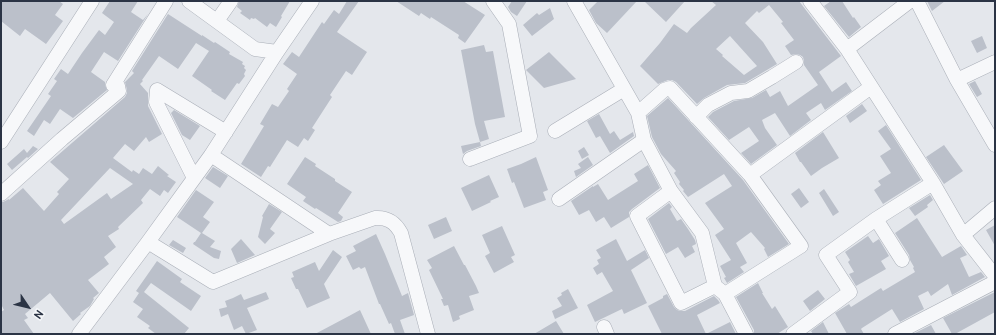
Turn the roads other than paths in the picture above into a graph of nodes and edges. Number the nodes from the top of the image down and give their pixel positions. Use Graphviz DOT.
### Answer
graph roads {
  1 [pos="92,1"];
  2 [pos="166,1"];
  3 [pos="188,1"];
  4 [pos="231,1"];
  5 [pos="312,1"];
  6 [pos="494,1"];
  7 [pos="574,1"];
  8 [pos="810,1"];
  9 [pos="910,1"];
  10 [pos="917,1"];
  11 [pos="217,22"];
  12 [pos="847,49"];
  13 [pos="277,52"];
  14 [pos="796,62"];
  15 [pos="995,62"];
  16 [pos="957,80"];
  17 [pos="871,87"];
  18 [pos="624,89"];
  19 [pos="638,113"];
  20 [pos="696,118"];
  21 [pos="991,127"];
  22 [pos="555,131"];
  23 [pos="226,132"];
  24 [pos="644,140"];
  25 [pos="1,142"];
  26 [pos="995,145"];
  27 [pos="211,155"];
  28 [pos="470,159"];
  29 [pos="750,175"];
  30 [pos="194,178"];
  31 [pos="933,183"];
  32 [pos="671,191"];
  33 [pos="1,194"];
  34 [pos="559,199"];
  35 [pos="995,208"];
  36 [pos="876,219"];
  37 [pos="329,234"];
  38 [pos="963,235"];
  39 [pos="148,242"];
  40 [pos="902,260"];
  41 [pos="995,276"];
  42 [pos="995,282"];
  43 [pos="720,290"];
  44 [pos="78,334"];
  45 [pos="428,334"];
  46 [pos="746,334"];
  47 [pos="793,334"];
  48 [pos="895,334"];
  1 -- 25 [label="street"];
  2 -- 33 [label="street"];
  3 -- 11 [label="street"];
  4 -- 11 [label="street"];
  5 -- 13 [label="street"];
  6 -- 28 [label="street"];
  7 -- 18 [label="street"];
  8 -- 12 [label="street"];
  9 -- 12 [label="street"];
  10 -- 16 [label="street"];
  11 -- 13 [label="street"];
  12 -- 17 [label="street"];
  13 -- 23 [label="street"];
  14 -- 20 [label="street"];
  15 -- 16 [label="street"];
  16 -- 21 [label="street"];
  17 -- 29 [label="street"];
  17 -- 31 [label="street"];
  18 -- 19 [label="street"];
  18 -- 22 [label="street"];
  19 -- 20 [label="street"];
  19 -- 24 [label="street"];
  20 -- 29 [label="street"];
  21 -- 26 [label="street"];
  23 -- 27 [label="street"];
  23 -- 30 [label="street"];
  24 -- 32 [label="street"];
  24 -- 34 [label="street"];
  27 -- 30 [label="street"];
  27 -- 37 [label="street"];
  29 -- 43 [label="street"];
  30 -- 39 [label="street"];
  31 -- 36 [label="street"];
  31 -- 38 [label="street"];
  32 -- 43 [label="street"];
  32 -- 43 [label="street"];
  35 -- 38 [label="street"];
  36 -- 40 [label="street"];
  36 -- 47 [label="street"];
  37 -- 39 [label="street"];
  37 -- 45 [label="street"];
  38 -- 41 [label="street"];
  39 -- 44 [label="street"];
  42 -- 48 [label="street"];
  43 -- 46 [label="street"];
}
